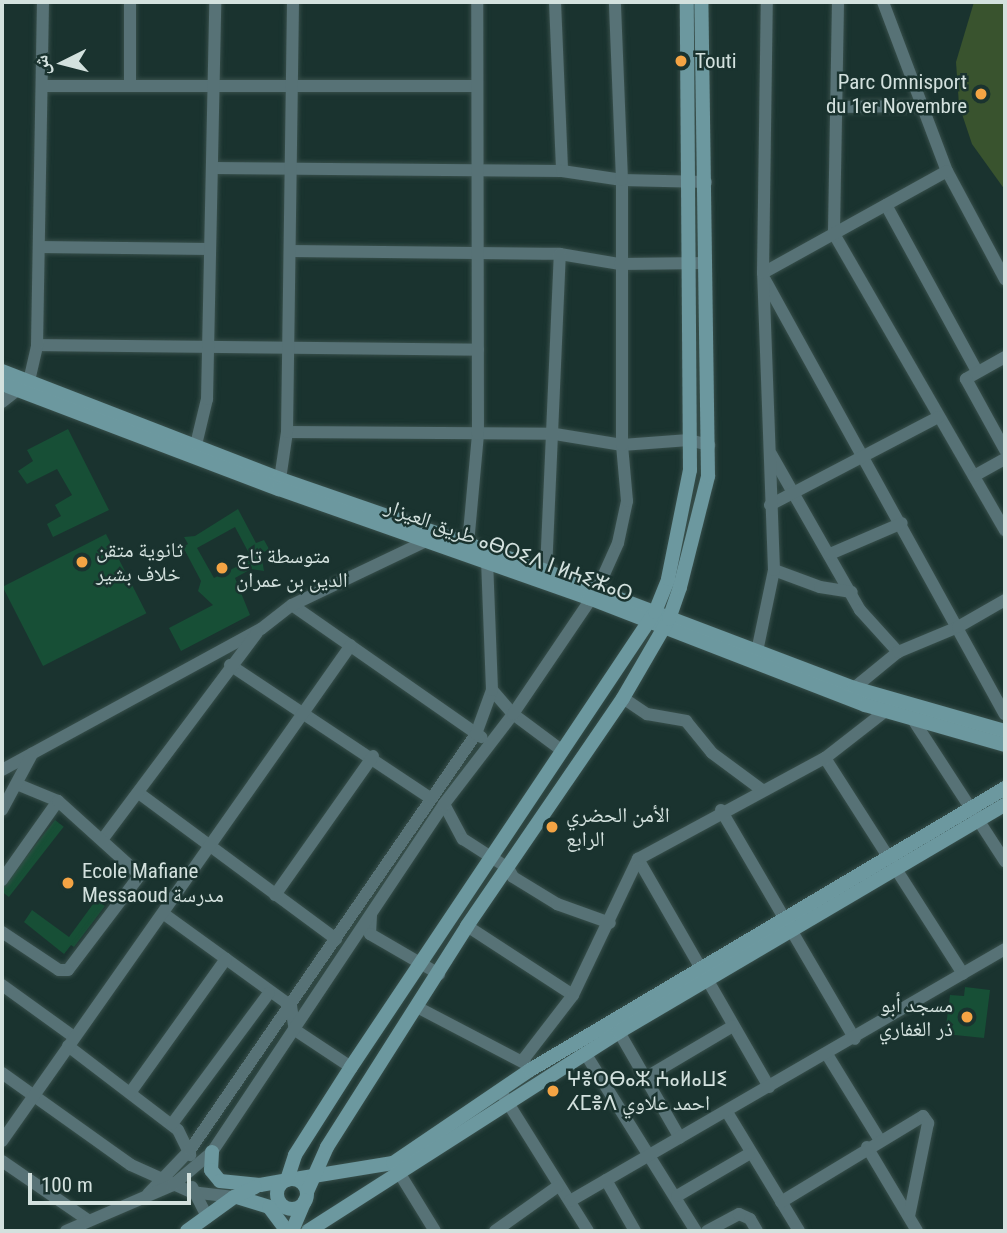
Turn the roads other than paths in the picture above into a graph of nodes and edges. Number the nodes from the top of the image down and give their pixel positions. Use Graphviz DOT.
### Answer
graph roads {
  1 [pos="43,2"];
  2 [pos="130,2"];
  3 [pos="215,2"];
  4 [pos="293,2"];
  5 [pos="477,2"];
  6 [pos="555,2"];
  7 [pos="615,2"];
  8 [pos="687,2"];
  9 [pos="701,2"];
  10 [pos="767,2"];
  11 [pos="838,2"];
  12 [pos="883,2"];
  13 [pos="42,86"];
  14 [pos="130,86"];
  15 [pos="213,86"];
  16 [pos="292,86"];
  17 [pos="477,86"];
  18 [pos="919,106"];
  19 [pos="836,107"];
  20 [pos="212,168"];
  21 [pos="291,169"];
  22 [pos="478,170"];
  23 [pos="562,170"];
  24 [pos="947,171"];
  25 [pos="622,180"];
  26 [pos="689,181"];
  27 [pos="706,182"];
  28 [pos="886,205"];
  29 [pos="834,234"];
  30 [pos="39,247"];
  31 [pos="210,249"];
  32 [pos="290,251"];
  33 [pos="478,253"];
  34 [pos="560,254"];
  35 [pos="689,263"];
  36 [pos="706,263"];
  37 [pos="620,264"];
  38 [pos="763,275"];
  39 [pos="1005,279"];
  40 [pos="37,345"];
  41 [pos="208,347"];
  42 [pos="288,348"];
  43 [pos="478,350"];
  44 [pos="1005,357"];
  45 [pos="2,371"];
  46 [pos="977,371"];
  47 [pos="2,384"];
  48 [pos="25,386"];
  49 [pos="2,402"];
  50 [pos="938,417"];
  51 [pos="287,432"];
  52 [pos="478,434"];
  53 [pos="555,435"];
  54 [pos="689,440"];
  55 [pos="622,444"];
  56 [pos="709,445"];
  57 [pos="1005,450"];
  58 [pos="195,452"];
  59 [pos="771,454"];
  60 [pos="866,457"];
  61 [pos="1005,459"];
  62 [pos="974,476"];
  63 [pos="279,484"];
  64 [pos="793,490"];
  65 [pos="770,505"];
  66 [pos="902,523"];
  67 [pos="1005,530"];
  68 [pos="427,537"];
  69 [pos="468,544"];
  70 [pos="830,554"];
  71 [pos="487,562"];
  72 [pos="774,570"];
  73 [pos="546,571"];
  74 [pos="852,592"];
  75 [pos="593,594"];
  76 [pos="1005,600"];
  77 [pos="292,605"];
  78 [pos="651,617"];
  79 [pos="666,624"];
  80 [pos="958,627"];
  81 [pos="261,629"];
  82 [pos="351,645"];
  83 [pos="898,652"];
  84 [pos="757,656"];
  85 [pos="230,665"];
  86 [pos="854,688"];
  87 [pos="1000,688"];
  88 [pos="492,691"];
  89 [pos="622,698"];
  90 [pos="891,707"];
  91 [pos="303,710"];
  92 [pos="513,714"];
  93 [pos="1005,714"];
  94 [pos="912,718"];
  95 [pos="1005,731"];
  96 [pos="476,734"];
  97 [pos="489,742"];
  98 [pos="1005,745"];
  99 [pos="560,748"];
  100 [pos="32,754"];
  101 [pos="373,756"];
  102 [pos="825,758"];
  103 [pos="2,770"];
  104 [pos="19,785"];
  105 [pos="1005,788"];
  106 [pos="762,790"];
  107 [pos="140,794"];
  108 [pos="429,797"];
  109 [pos="58,801"];
  110 [pos="444,804"];
  111 [pos="1005,805"];
  112 [pos="2,810"];
  113 [pos="721,810"];
  114 [pos="975,812"];
  115 [pos="102,840"];
  116 [pos="209,846"];
  117 [pos="490,858"];
  118 [pos="638,859"];
  119 [pos="894,861"];
  120 [pos="1005,861"];
  121 [pos="508,868"];
  122 [pos="2,880"];
  123 [pos="275,895"];
  124 [pos="358,905"];
  125 [pos="371,913"];
  126 [pos="164,914"];
  127 [pos="610,923"];
  128 [pos="788,925"];
  129 [pos="467,926"];
  130 [pos="2,932"];
  131 [pos="336,939"];
  132 [pos="1005,949"];
  133 [pos="226,959"];
  134 [pos="422,963"];
  135 [pos="439,974"];
  136 [pos="705,974"];
  137 [pos="963,974"];
  138 [pos="2,985"];
  139 [pos="269,993"];
  140 [pos="573,995"];
  141 [pos="291,1006"];
  142 [pos="418,1007"];
  143 [pos="733,1026"];
  144 [pos="295,1030"];
  145 [pos="619,1032"];
  146 [pos="855,1040"];
  147 [pos="71,1041"];
  148 [pos="585,1053"];
  149 [pos="828,1056"];
  150 [pos="527,1065"];
  151 [pos="351,1067"];
  152 [pos="2,1073"];
  153 [pos="645,1078"];
  154 [pos="769,1087"];
  155 [pos="130,1093"];
  156 [pos="32,1096"];
  157 [pos="503,1097"];
  158 [pos="727,1112"];
  159 [pos="172,1124"];
  160 [pos="680,1138"];
  161 [pos="879,1139"];
  162 [pos="2,1141"];
  163 [pos="327,1147"];
  164 [pos="867,1147"];
  165 [pos="190,1150"];
  166 [pos="212,1152"];
  167 [pos="749,1154"];
  168 [pos="650,1155"];
  169 [pos="2,1161"];
  170 [pos="396,1168"];
  171 [pos="192,1169"];
  172 [pos="345,1170"];
  173 [pos="314,1174"];
  174 [pos="161,1179"];
  175 [pos="288,1180"];
  176 [pos="606,1180"];
  177 [pos="173,1185"];
  178 [pos="260,1185"];
  179 [pos="558,1186"];
  180 [pos="191,1192"];
  181 [pos="677,1196"];
  182 [pos="234,1197"];
  183 [pos="306,1197"];
  184 [pos="144,1200"];
  185 [pos="570,1201"];
  186 [pos="781,1202"];
  187 [pos="207,1217"];
  188 [pos="88,1220"];
  189 [pos="911,1226"];
  190 [pos="66,1231"];
  191 [pos="187,1231"];
  192 [pos="287,1231"];
  193 [pos="292,1231"];
  194 [pos="307,1231"];
  195 [pos="435,1231"];
  196 [pos="495,1231"];
  197 [pos="588,1231"];
  198 [pos="635,1231"];
  199 [pos="696,1231"];
  200 [pos="707,1231"];
  201 [pos="757,1231"];
  202 [pos="799,1231"];
  1 -- 13 [label="street"];
  2 -- 14 [label="street"];
  3 -- 15 [label="street"];
  4 -- 16 [label="street"];
  5 -- 17 [label="street"];
  6 -- 23 [label="street"];
  7 -- 25 [label="street"];
  8 -- 26 [label="main road"];
  9 -- 27 [label="main road"];
  10 -- 38 [label="street"];
  11 -- 19 [label="street"];
  12 -- 18 [label="street"];
  13 -- 14 [label="street"];
  13 -- 30 [label="street"];
  14 -- 15 [label="street"];
  15 -- 16 [label="street"];
  15 -- 20 [label="street"];
  16 -- 17 [label="street"];
  16 -- 21 [label="street"];
  17 -- 22 [label="street"];
  18 -- 19 [label="street"];
  18 -- 24 [label="street"];
  19 -- 29 [label="street"];
  20 -- 21 [label="street"];
  20 -- 31 [label="street"];
  21 -- 22 [label="street"];
  21 -- 32 [label="street"];
  22 -- 23 [label="street"];
  22 -- 33 [label="street"];
  23 -- 25 [label="street"];
  24 -- 28 [label="street"];
  24 -- 39 [label="street"];
  25 -- 26 [label="street"];
  25 -- 37 [label="street"];
  26 -- 27 [label="street"];
  26 -- 35 [label="main road"];
  27 -- 36 [label="main road"];
  28 -- 29 [label="street"];
  28 -- 46 [label="street"];
  29 -- 38 [label="street"];
  29 -- 50 [label="street"];
  30 -- 31 [label="street"];
  30 -- 40 [label="street"];
  31 -- 41 [label="street"];
  32 -- 33 [label="street"];
  32 -- 42 [label="street"];
  33 -- 34 [label="street"];
  33 -- 43 [label="street"];
  34 -- 37 [label="street"];
  34 -- 53 [label="street"];
  35 -- 36 [label="street"];
  35 -- 37 [label="street"];
  35 -- 54 [label="main road"];
  36 -- 56 [label="main road"];
  37 -- 55 [label="street"];
  38 -- 59 [label="street"];
  38 -- 60 [label="street"];
  40 -- 41 [label="street"];
  40 -- 48 [label="street"];
  41 -- 42 [label="street"];
  41 -- 58 [label="street"];
  42 -- 43 [label="street"];
  42 -- 51 [label="street"];
  43 -- 52 [label="street"];
  44 -- 46 [label="street"];
  45 -- 48 [label="main road, طريق العيزار ⴰⴱⵔⵉⴷ ⵏ ⵍⵄⵉⵣⴰⵔ"];
  46 -- 57 [label="street"];
  47 -- 48 [label="main road, طريق العيزار ⴰⴱⵔⵉⴷ ⵏ ⵍⵄⵉⵣⴰⵔ"];
  48 -- 49 [label="street"];
  48 -- 58 [label="main road, طريق العيزار ⴰⴱⵔⵉⴷ ⵏ ⵍⵄⵉⵣⴰⵔ"];
  50 -- 60 [label="street"];
  50 -- 62 [label="street"];
  51 -- 52 [label="street"];
  51 -- 63 [label="street"];
  52 -- 53 [label="street"];
  52 -- 69 [label="street"];
  53 -- 55 [label="street"];
  53 -- 73 [label="street"];
  54 -- 55 [label="street"];
  54 -- 56 [label="street"];
  54 -- 78 [label="main road"];
  55 -- 75 [label="street"];
  56 -- 79 [label="main road"];
  58 -- 63 [label="main road, طريق العيزار ⴰⴱⵔⵉⴷ ⵏ ⵍⵄⵉⵣⴰⵔ"];
  59 -- 64 [label="street"];
  59 -- 65 [label="street"];
  60 -- 64 [label="street"];
  60 -- 66 [label="street"];
  61 -- 62 [label="street"];
  62 -- 67 [label="street"];
  63 -- 68 [label="main road, طريق العيزار ⴰⴱⵔⵉⴷ ⵏ ⵍⵄⵉⵣⴰⵔ"];
  64 -- 65 [label="street"];
  64 -- 70 [label="street"];
  65 -- 72 [label="street"];
  66 -- 70 [label="street"];
  66 -- 80 [label="street"];
  68 -- 69 [label="main road, طريق العيزار ⴰⴱⵔⵉⴷ ⵏ ⵍⵄⵉⵣⴰⵔ"];
  68 -- 71 [label="main road, طريق العيزار ⴰⴱⵔⵉⴷ ⵏ ⵍⵄⵉⵣⴰⵔ"];
  68 -- 77 [label="street"];
  69 -- 73 [label="main road, طريق العيزار ⴰⴱⵔⵉⴷ ⵏ ⵍⵄⵉⵣⴰⵔ"];
  70 -- 74 [label="street"];
  71 -- 75 [label="main road, طريق العيزار ⴰⴱⵔⵉⴷ ⵏ ⵍⵄⵉⵣⴰⵔ"];
  71 -- 88 [label="street"];
  72 -- 74 [label="street"];
  72 -- 84 [label="street"];
  73 -- 75 [label="main road, طريق العيزار ⴰⴱⵔⵉⴷ ⵏ ⵍⵄⵉⵣⴰⵔ"];
  74 -- 83 [label="street"];
  75 -- 78 [label="main road, طريق العيزار ⴰⴱⵔⵉⴷ ⵏ ⵍⵄⵉⵣⴰⵔ"];
  75 -- 92 [label="street"];
  76 -- 80 [label="street"];
  77 -- 81 [label="street"];
  77 -- 82 [label="street"];
  78 -- 79 [label="main road, طريق العيزار ⴰⴱⵔⵉⴷ ⵏ ⵍⵄⵉⵣⴰⵔ"];
  78 -- 99 [label="main road"];
  79 -- 84 [label="main road, طريق العيزار ⴰⴱⵔⵉⴷ ⵏ ⵍⵄⵉⵣⴰⵔ"];
  79 -- 89 [label="main road"];
  80 -- 83 [label="street"];
  80 -- 87 [label="street"];
  81 -- 85 [label="street"];
  81 -- 100 [label="street"];
  82 -- 91 [label="street"];
  82 -- 96 [label="street"];
  83 -- 86 [label="street"];
  84 -- 86 [label="main road, طريق العيزار ⴰⴱⵔⵉⴷ ⵏ ⵍⵄⵉⵣⴰⵔ"];
  84 -- 90 [label="main road, طريق العيزار ⴰⴱⵔⵉⴷ ⵏ ⵍⵄⵉⵣⴰⵔ"];
  85 -- 91 [label="street"];
  85 -- 107 [label="street"];
  86 -- 90 [label="main road, طريق العيزار ⴰⴱⵔⵉⴷ ⵏ ⵍⵄⵉⵣⴰⵔ"];
  87 -- 93 [label="street"];
  88 -- 92 [label="street"];
  88 -- 96 [label="street"];
  89 -- 106 [label="street"];
  89 -- 121 [label="main road"];
  90 -- 94 [label="main road, طريق العيزار ⴰⴱⵔⵉⴷ ⵏ ⵍⵄⵉⵣⴰⵔ"];
  90 -- 95 [label="main road, طريق العيزار ⴰⴱⵔⵉⴷ ⵏ ⵍⵄⵉⵣⴰⵔ"];
  90 -- 102 [label="street"];
  91 -- 101 [label="street"];
  91 -- 116 [label="street"];
  92 -- 97 [label="street"];
  92 -- 99 [label="street"];
  94 -- 98 [label="main road, طريق العيزار ⴰⴱⵔⵉⴷ ⵏ ⵍⵄⵉⵣⴰⵔ"];
  94 -- 114 [label="street"];
  96 -- 97 [label="street"];
  96 -- 108 [label="street"];
  97 -- 110 [label="street"];
  99 -- 117 [label="main road"];
  100 -- 103 [label="street"];
  100 -- 104 [label="street"];
  101 -- 108 [label="street"];
  101 -- 123 [label="street"];
  102 -- 106 [label="street"];
  102 -- 119 [label="street"];
  104 -- 109 [label="street"];
  104 -- 112 [label="street"];
  105 -- 114 [label="main road"];
  106 -- 113 [label="street"];
  107 -- 115 [label="street"];
  107 -- 116 [label="street"];
  108 -- 124 [label="street"];
  109 -- 115 [label="street"];
  109 -- 122 [label="street"];
  110 -- 117 [label="street"];
  110 -- 125 [label="street"];
  111 -- 114 [label="main road"];
  113 -- 118 [label="street"];
  113 -- 128 [label="street"];
  114 -- 119 [label="main road"];
  114 -- 120 [label="street"];
  115 -- 130 [label="street"];
  116 -- 123 [label="street"];
  116 -- 126 [label="street"];
  117 -- 121 [label="street"];
  117 -- 134 [label="main road"];
  118 -- 127 [label="street"];
  118 -- 136 [label="street"];
  119 -- 128 [label="main road"];
  119 -- 137 [label="street"];
  121 -- 127 [label="street"];
  121 -- 129 [label="main road"];
  123 -- 131 [label="street"];
  124 -- 125 [label="street"];
  124 -- 131 [label="street"];
  125 -- 134 [label="street"];
  125 -- 144 [label="street"];
  126 -- 133 [label="street"];
  126 -- 147 [label="street"];
  127 -- 140 [label="street"];
  128 -- 136 [label="main road"];
  128 -- 146 [label="street"];
  129 -- 135 [label="main road"];
  129 -- 140 [label="street"];
  131 -- 141 [label="street"];
  132 -- 137 [label="street"];
  133 -- 139 [label="street"];
  133 -- 155 [label="street"];
  134 -- 135 [label="street"];
  134 -- 151 [label="main road"];
  135 -- 142 [label="main road"];
  136 -- 143 [label="street"];
  136 -- 145 [label="main road"];
  136 -- 150 [label="main road"];
  137 -- 146 [label="street"];
  138 -- 147 [label="street"];
  139 -- 141 [label="street"];
  139 -- 159 [label="street"];
  140 -- 150 [label="street"];
  141 -- 144 [label="street"];
  141 -- 165 [label="street"];
  142 -- 150 [label="street"];
  142 -- 163 [label="main road"];
  143 -- 153 [label="street"];
  143 -- 154 [label="street"];
  144 -- 151 [label="street"];
  144 -- 166 [label="street"];
  145 -- 148 [label="main road"];
  145 -- 153 [label="street"];
  146 -- 149 [label="street"];
  147 -- 155 [label="street"];
  147 -- 156 [label="street"];
  148 -- 157 [label="main road"];
  148 -- 168 [label="street"];
  149 -- 154 [label="street"];
  149 -- 161 [label="street"];
  150 -- 157 [label="main road"];
  151 -- 175 [label="main road"];
  152 -- 156 [label="street"];
  153 -- 160 [label="street"];
  154 -- 158 [label="street"];
  155 -- 159 [label="street"];
  156 -- 162 [label="street"];
  156 -- 174 [label="street"];
  157 -- 170 [label="main road"];
  157 -- 179 [label="street"];
  158 -- 160 [label="street"];
  158 -- 167 [label="street"];
  159 -- 165 [label="street"];
  160 -- 168 [label="street"];
  161 -- 164 [label="street"];
  161 -- 189 [label="street"];
  163 -- 172 [label="main road"];
  163 -- 173 [label="main road"];
  164 -- 186 [label="street"];
  164 -- 189 [label="street"];
  165 -- 171 [label="street"];
  165 -- 174 [label="street"];
  166 -- 171 [label="street"];
  166 -- 178 [label="main road"];
  167 -- 181 [label="street"];
  167 -- 186 [label="street"];
  168 -- 176 [label="street"];
  168 -- 181 [label="street"];
  169 -- 188 [label="street"];
  170 -- 172 [label="main road"];
  170 -- 194 [label="main road"];
  170 -- 195 [label="street"];
  171 -- 177 [label="street"];
  171 -- 180 [label="street"];
  172 -- 173 [label="main road"];
  173 -- 175 [label="main road"];
  173 -- 183 [label="main road"];
  174 -- 177 [label="street"];
  174 -- 184 [label="street"];
  175 -- 178 [label="main road"];
  175 -- 183 [label="main road"];
  175 -- 183 [label="main road"];
  176 -- 185 [label="street"];
  176 -- 198 [label="street"];
  177 -- 180 [label="street"];
  177 -- 184 [label="street"];
  178 -- 182 [label="main road"];
  179 -- 185 [label="street"];
  179 -- 196 [label="street"];
  180 -- 182 [label="street"];
  180 -- 187 [label="street"];
  181 -- 199 [label="street"];
  182 -- 187 [label="main road"];
  182 -- 192 [label="main road"];
  183 -- 193 [label="main road"];
  184 -- 188 [label="street"];
  185 -- 197 [label="street"];
  186 -- 202 [label="street"];
  187 -- 191 [label="main road"];
  188 -- 190 [label="street"];
  200 -- 201 [label="street"];
}
